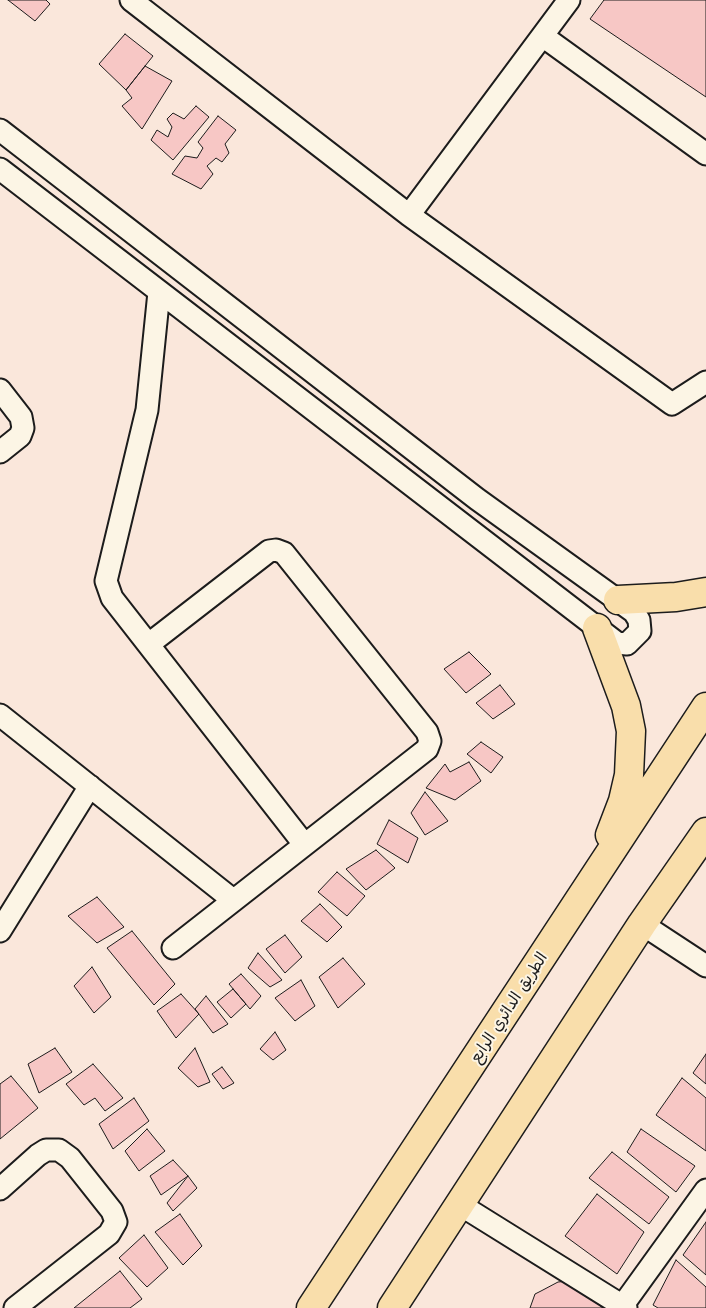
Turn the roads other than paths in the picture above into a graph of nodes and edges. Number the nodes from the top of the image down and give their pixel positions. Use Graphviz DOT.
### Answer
graph roads {
  1 [pos="131,0"];
  2 [pos="569,0"];
  3 [pos="544,36"];
  4 [pos="0,130"];
  5 [pos="706,154"];
  6 [pos="0,169"];
  7 [pos="409,215"];
  8 [pos="159,292"];
  9 [pos="706,382"];
  10 [pos="0,390"];
  11 [pos="0,452"];
  12 [pos="706,592"];
  13 [pos="618,600"];
  14 [pos="597,628"];
  15 [pos="149,644"];
  16 [pos="706,707"];
  17 [pos="0,715"];
  18 [pos="90,786"];
  19 [pos="705,834"];
  20 [pos="304,844"];
  21 [pos="593,882"];
  22 [pos="233,900"];
  23 [pos="642,924"];
  24 [pos="2,926"];
  25 [pos="173,948"];
  26 [pos="706,966"];
  27 [pos="0,1189"];
  28 [pos="706,1190"];
  29 [pos="459,1204"];
  30 [pos="625,1306"];
  31 [pos="15,1308"];
  32 [pos="311,1308"];
  33 [pos="392,1308"];
  1 -- 7 [label="street"];
  2 -- 3 [label="street"];
  3 -- 5 [label="street"];
  3 -- 7 [label="street"];
  4 -- 13 [label="street"];
  6 -- 8 [label="street"];
  7 -- 9 [label="street"];
  8 -- 14 [label="street"];
  8 -- 15 [label="street"];
  10 -- 11 [label="street"];
  12 -- 13 [label="main road"];
  13 -- 14 [label="street"];
  14 -- 21 [label="main road"];
  15 -- 20 [label="street"];
  15 -- 20 [label="street"];
  16 -- 21 [label="main road, الطريق الدائري الرابع"];
  17 -- 18 [label="street"];
  18 -- 22 [label="street"];
  18 -- 24 [label="street"];
  19 -- 23 [label="main road"];
  20 -- 22 [label="street"];
  21 -- 32 [label="main road, الطريق الدائري الرابع"];
  22 -- 25 [label="street"];
  23 -- 26 [label="street"];
  23 -- 29 [label="main road"];
  27 -- 31 [label="street"];
  28 -- 30 [label="street"];
  29 -- 30 [label="street"];
  29 -- 33 [label="main road"];
}
